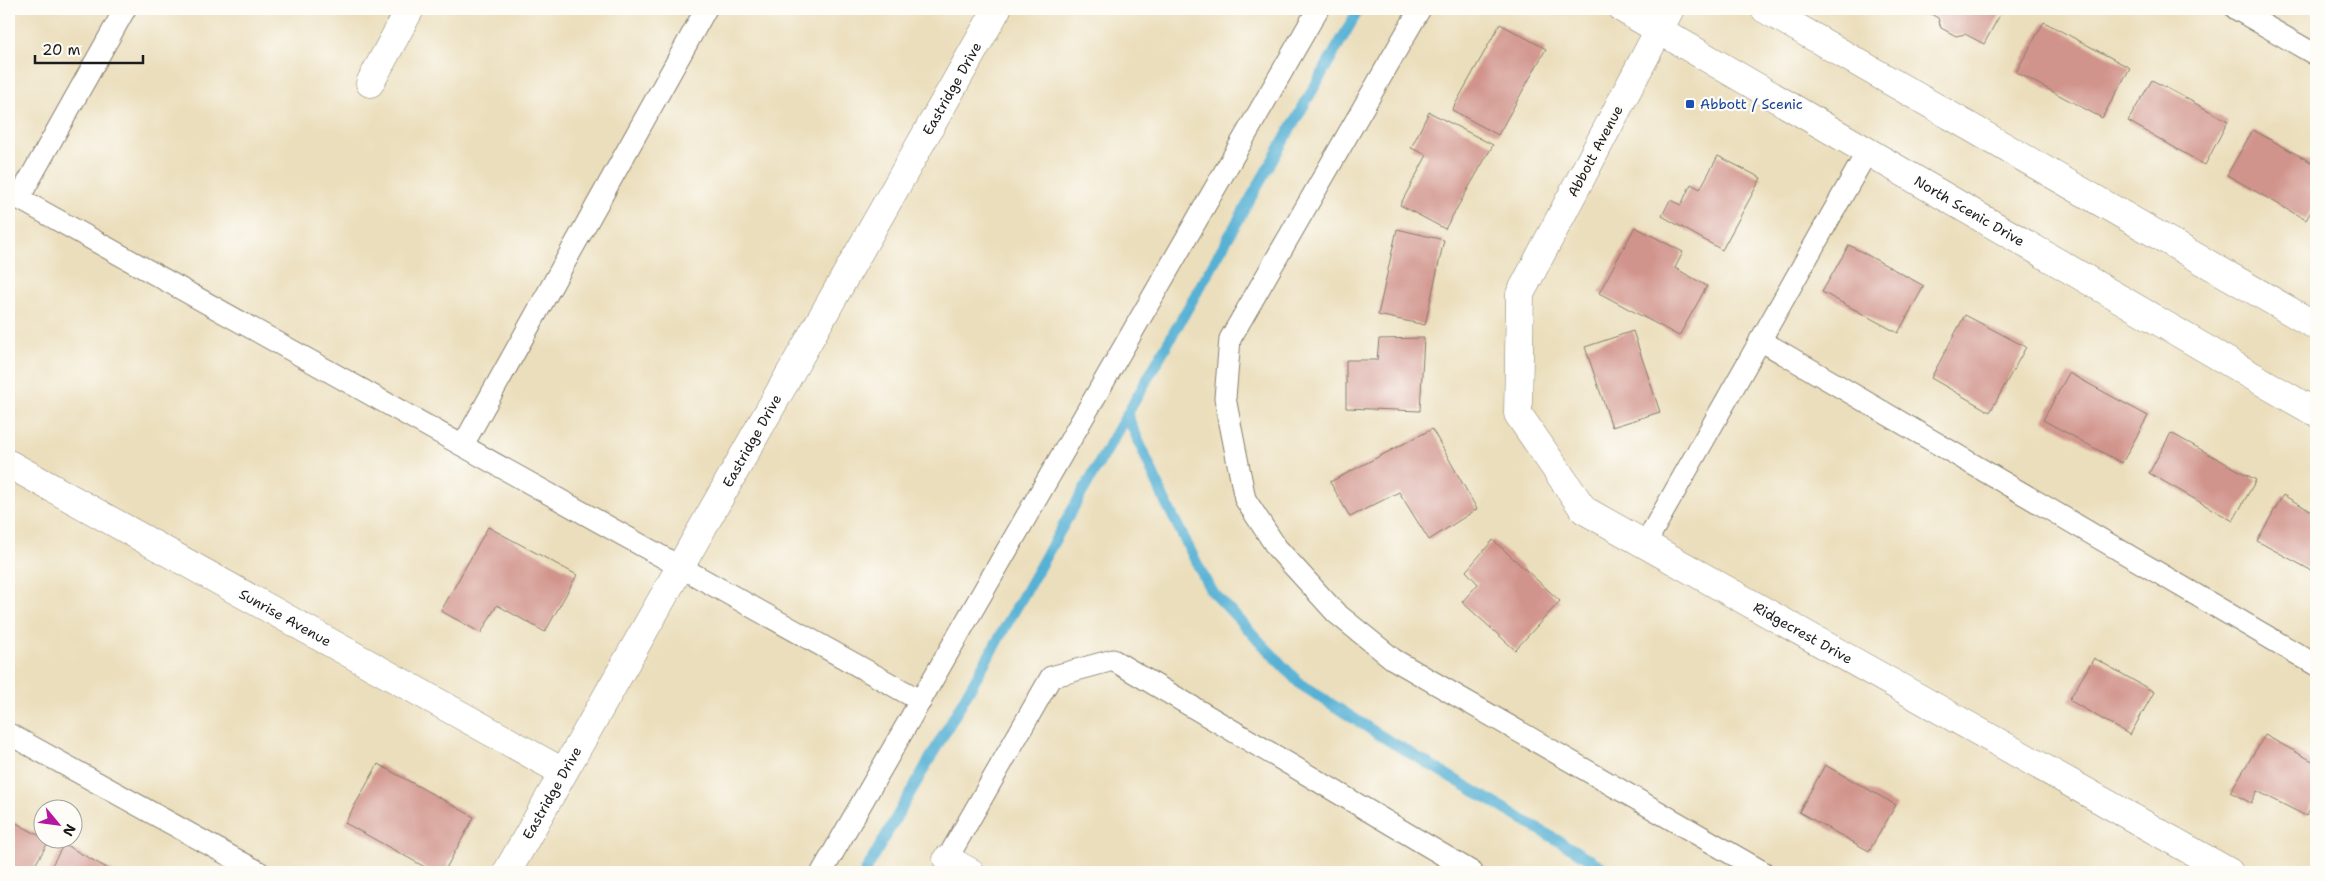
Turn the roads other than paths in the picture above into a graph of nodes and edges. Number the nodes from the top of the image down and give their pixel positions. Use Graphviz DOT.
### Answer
graph roads {
  1 [pos="125,9"];
  2 [pos="410,9"];
  3 [pos="706,9"];
  4 [pos="997,9"];
  5 [pos="1318,9"];
  6 [pos="1420,9"];
  7 [pos="1623,9"];
  8 [pos="1766,9"];
  9 [pos="2236,9"];
  10 [pos="1665,20"];
  11 [pos="2316,55"];
  12 [pos="370,83"];
  13 [pos="1867,152"];
  14 [pos="14,196"];
  15 [pos="1520,294"];
  16 [pos="2316,326"];
  17 [pos="1760,340"];
  18 [pos="2316,413"];
  19 [pos="463,445"];
  20 [pos="9,464"];
  21 [pos="1645,544"];
  22 [pos="680,565"];
  23 [pos="2316,665"];
  24 [pos="921,701"];
  25 [pos="9,734"];
  26 [pos="563,772"];
  27 [pos="958,866"];
  28 [pos="258,872"];
  29 [pos="507,872"];
  30 [pos="822,872"];
  31 [pos="1472,872"];
  32 [pos="1763,872"];
  33 [pos="2229,872"];
  1 -- 14 [label="lane"];
  2 -- 12 [label="street"];
  3 -- 19 [label="lane"];
  4 -- 22 [label="street, Eastridge Drive"];
  5 -- 24 [label="lane"];
  6 -- 32 [label="lane"];
  7 -- 10 [label="street, North Scenic Drive"];
  8 -- 16 [label="street"];
  9 -- 11 [label="lane"];
  10 -- 13 [label="street, North Scenic Drive"];
  10 -- 15 [label="street, Abbott Avenue"];
  13 -- 17 [label="lane"];
  13 -- 18 [label="street, North Scenic Drive"];
  14 -- 19 [label="lane"];
  15 -- 21 [label="street, Ridgecrest Drive"];
  17 -- 21 [label="lane"];
  17 -- 23 [label="lane"];
  19 -- 22 [label="lane"];
  20 -- 26 [label="street, Sunrise Avenue"];
  21 -- 33 [label="street, Ridgecrest Drive"];
  22 -- 24 [label="lane"];
  22 -- 26 [label="street, Eastridge Drive"];
  24 -- 30 [label="lane"];
  25 -- 28 [label="lane"];
  26 -- 29 [label="street, Eastridge Drive"];
  27 -- 31 [label="lane"];
}
